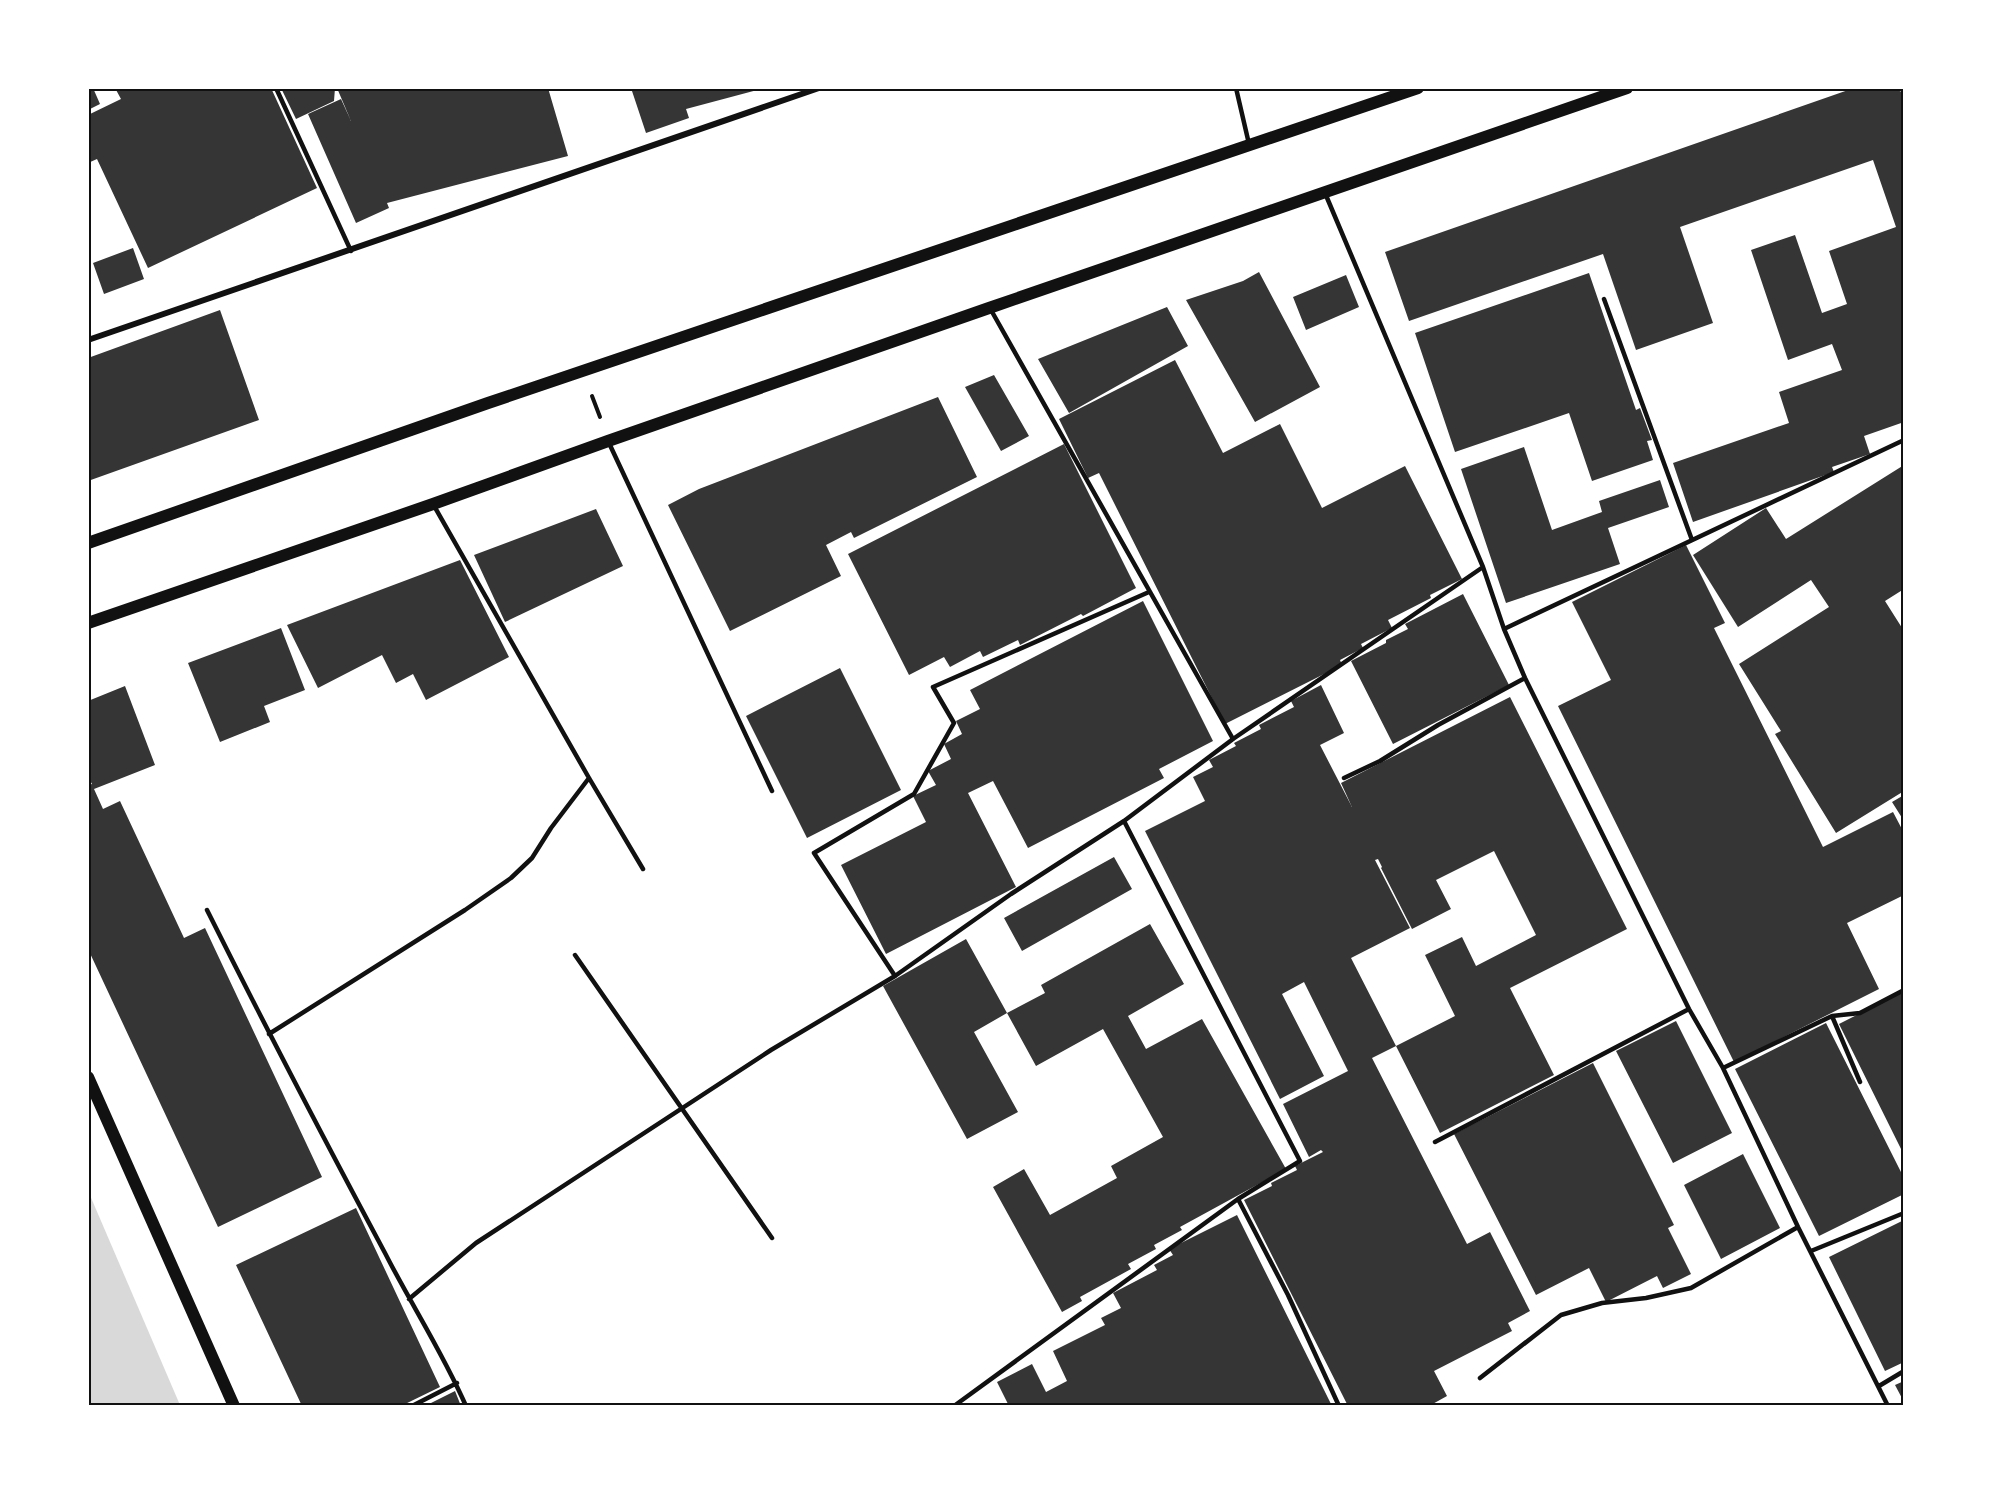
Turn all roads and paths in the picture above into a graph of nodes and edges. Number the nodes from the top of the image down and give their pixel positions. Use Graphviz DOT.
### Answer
graph roads {
  1 [pos="276,88"];
  2 [pos="819,88"];
  3 [pos="1236,88"];
  4 [pos="1418,88"];
  5 [pos="1627,88"];
  6 [pos="1249,146"];
  7 [pos="1325,192"];
  8 [pos="351,251"];
  9 [pos="1604,299"];
  10 [pos="989,308"];
  11 [pos="88,340"];
  12 [pos="583,371"];
  13 [pos="1904,440"];
  14 [pos="608,441"];
  15 [pos="433,504"];
  16 [pos="1692,540"];
  17 [pos="88,543"];
  18 [pos="1483,567"];
  19 [pos="1149,592"];
  20 [pos="88,623"];
  21 [pos="1504,629"];
  22 [pos="1525,678"];
  23 [pos="1233,739"];
  24 [pos="588,778"];
  25 [pos="1344,778"];
  26 [pos="772,791"];
  27 [pos="1124,821"];
  28 [pos="643,869"];
  29 [pos="207,910"];
  30 [pos="575,955"];
  31 [pos="895,976"];
  32 [pos="1904,990"];
  33 [pos="1689,1009"];
  34 [pos="1832,1016"];
  35 [pos="268,1034"];
  36 [pos="1723,1068"];
  37 [pos="88,1077"];
  38 [pos="1860,1082"];
  39 [pos="682,1108"];
  40 [pos="1436,1142"];
  41 [pos="1238,1199"];
  42 [pos="1904,1213"];
  43 [pos="1798,1227"];
  44 [pos="772,1238"];
  45 [pos="1810,1251"];
  46 [pos="409,1299"];
  47 [pos="1904,1371"];
  48 [pos="1480,1378"];
  49 [pos="457,1383"];
  50 [pos="1879,1386"];
  51 [pos="234,1406"];
  52 [pos="412,1406"];
  53 [pos="466,1406"];
  54 [pos="954,1406"];
  55 [pos="1339,1406"];
  56 [pos="1888,1406"];
  1 -- 8 [label="lane"];
  2 -- 8 [label="street"];
  3 -- 6 [label="lane"];
  4 -- 6 [label="main road"];
  5 -- 7 [label="main road"];
  6 -- 12 [label="main road"];
  7 -- 10 [label="main road"];
  7 -- 18 [label="lane"];
  8 -- 11 [label="street"];
  9 -- 16 [label="lane"];
  10 -- 14 [label="main road"];
  10 -- 19 [label="lane"];
  12 -- 14 [label="path"];
  12 -- 17 [label="main road"];
  13 -- 16 [label="lane"];
  14 -- 15 [label="main road"];
  14 -- 26 [label="lane"];
  15 -- 20 [label="main road"];
  15 -- 24 [label="lane"];
  16 -- 21 [label="lane"];
  18 -- 21 [label="lane"];
  18 -- 23 [label="lane"];
  19 -- 23 [label="lane"];
  19 -- 31 [label="lane"];
  21 -- 22 [label="lane"];
  22 -- 25 [label="lane"];
  22 -- 33 [label="lane"];
  23 -- 27 [label="lane"];
  24 -- 28 [label="lane"];
  24 -- 35 [label="lane"];
  27 -- 31 [label="lane"];
  27 -- 41 [label="lane"];
  29 -- 35 [label="lane"];
  30 -- 39 [label="lane"];
  31 -- 39 [label="lane"];
  32 -- 34 [label="lane"];
  33 -- 36 [label="lane"];
  33 -- 40 [label="lane"];
  34 -- 36 [label="lane"];
  34 -- 38 [label="lane"];
  35 -- 46 [label="lane"];
  36 -- 43 [label="lane"];
  37 -- 51 [label="main road"];
  39 -- 44 [label="lane"];
  39 -- 46 [label="lane"];
  41 -- 54 [label="lane"];
  41 -- 55 [label="lane"];
  42 -- 45 [label="lane"];
  43 -- 45 [label="lane"];
  43 -- 48 [label="lane"];
  45 -- 50 [label="lane"];
  46 -- 49 [label="lane"];
  47 -- 50 [label="lane"];
  49 -- 52 [label="lane"];
  49 -- 53 [label="lane"];
  50 -- 56 [label="lane"];
}
